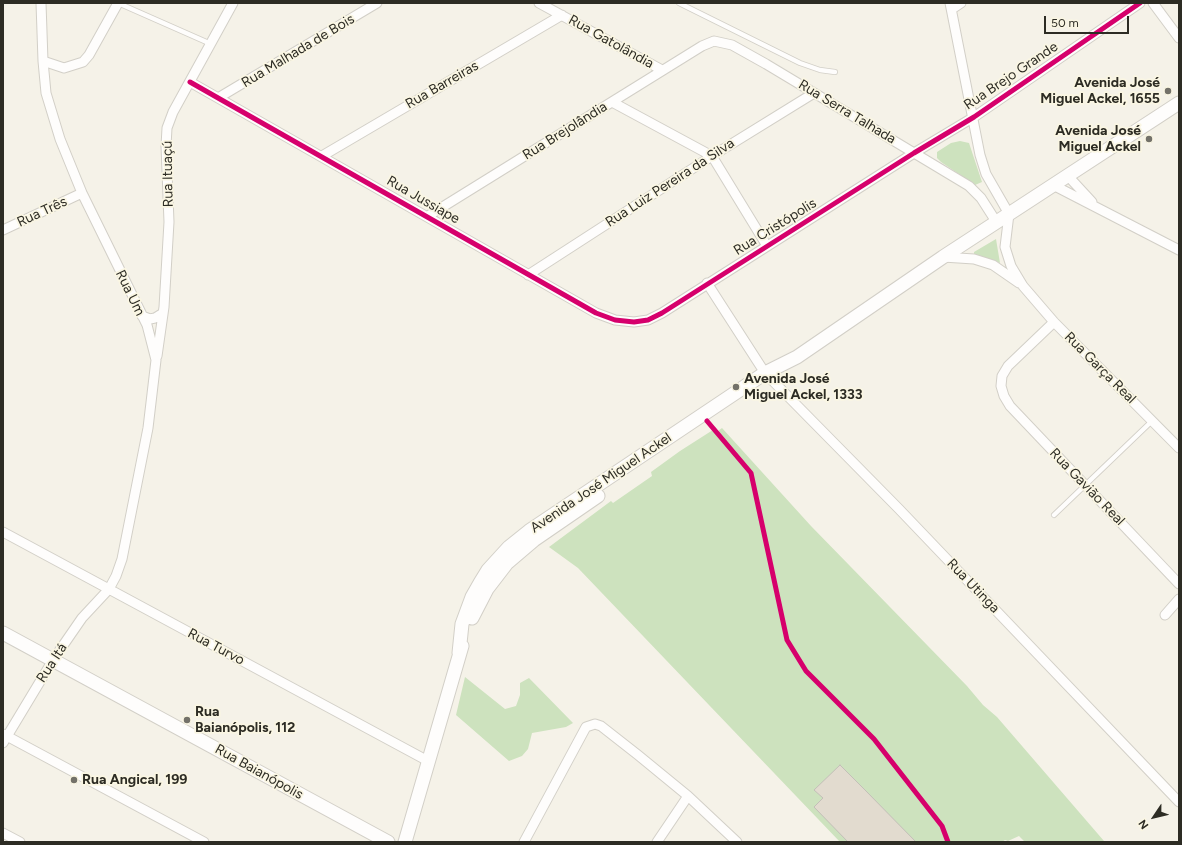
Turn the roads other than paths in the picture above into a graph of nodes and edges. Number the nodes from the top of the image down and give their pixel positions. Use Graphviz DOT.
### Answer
graph roads {
  1 [pos="41,3"];
  2 [pos="118,3"];
  3 [pos="233,3"];
  4 [pos="377,3"];
  5 [pos="539,3"];
  6 [pos="679,3"];
  7 [pos="961,3"];
  8 [pos="1140,3"];
  9 [pos="1153,3"];
  10 [pos="951,6"];
  11 [pos="562,15"];
  12 [pos="1179,38"];
  13 [pos="211,44"];
  14 [pos="702,46"];
  15 [pos="43,61"];
  16 [pos="662,70"];
  17 [pos="835,72"];
  18 [pos="190,82"];
  19 [pos="814,93"];
  20 [pos="218,98"];
  21 [pos="612,102"];
  22 [pos="1179,103"];
  23 [pos="974,117"];
  24 [pos="914,153"];
  25 [pos="322,156"];
  26 [pos="712,156"];
  27 [pos="1068,176"];
  28 [pos="990,182"];
  29 [pos="1053,185"];
  30 [pos="975,192"];
  31 [pos="82,193"];
  32 [pos="1096,206"];
  33 [pos="1009,214"];
  34 [pos="428,216"];
  35 [pos="997,223"];
  36 [pos="3,230"];
  37 [pos="767,246"];
  38 [pos="1179,250"];
  39 [pos="943,257"];
  40 [pos="528,275"];
  41 [pos="707,283"];
  42 [pos="1023,286"];
  43 [pos="163,313"];
  44 [pos="142,316"];
  45 [pos="648,320"];
  46 [pos="1054,322"];
  47 [pos="156,360"];
  48 [pos="768,376"];
  49 [pos="1152,421"];
  50 [pos="1179,448"];
  51 [pos="1085,485"];
  52 [pos="1054,515"];
  53 [pos="3,532"];
  54 [pos="1179,584"];
  55 [pos="108,589"];
  56 [pos="1179,599"];
  57 [pos="1165,615"];
  58 [pos="3,633"];
  59 [pos="53,660"];
  60 [pos="4,738"];
  61 [pos="428,762"];
  62 [pos="688,796"];
  63 [pos="1179,802"];
  64 [pos="3,833"];
  65 [pos="20,842"];
  66 [pos="204,842"];
  67 [pos="388,842"];
  68 [pos="405,842"];
  69 [pos="524,842"];
  70 [pos="657,842"];
  71 [pos="737,842"];
  1 -- 15 [label="street, Rua Um"];
  2 -- 13 [label="lane"];
  2 -- 15 [label="street"];
  3 -- 13 [label="street, Rua Ituaçú"];
  4 -- 20 [label="street, Rua Malhada de Bois"];
  5 -- 11 [label="street, Rua Gatolândia"];
  6 -- 17 [label="lane"];
  7 -- 10 [label="street"];
  8 -- 23 [label="street, Rua Brejo Grande"];
  9 -- 12 [label="street"];
  10 -- 23 [label="street"];
  11 -- 16 [label="street, Rua Gatolândia"];
  11 -- 25 [label="street, Rua Barreiras"];
  13 -- 18 [label="street, Rua Ituaçú"];
  14 -- 16 [label="street, Rua Brejolândia"];
  14 -- 19 [label="street, Rua Serra Talhada"];
  15 -- 31 [label="street, Rua Um"];
  16 -- 21 [label="street, Rua Brejolândia"];
  18 -- 20 [label="street, Rua Jussiape"];
  18 -- 43 [label="street, Rua Ituaçú"];
  19 -- 24 [label="street, Rua Serra Talhada"];
  19 -- 26 [label="street, Rua Luiz Pereira da Silva"];
  20 -- 25 [label="street, Rua Jussiape"];
  21 -- 26 [label="street"];
  21 -- 34 [label="street, Rua Brejolândia"];
  22 -- 27 [label="street, Avenida José Miguel Ackel"];
  23 -- 24 [label="street, Rua Brejo Grande"];
  23 -- 28 [label="street"];
  24 -- 30 [label="street, Rua Serra Talhada"];
  24 -- 37 [label="street, Rua Cristópolis"];
  25 -- 34 [label="street, Rua Jussiape"];
  26 -- 37 [label="street"];
  26 -- 40 [label="street, Rua Luiz Pereira da Silva"];
  27 -- 29 [label="street, Avenida José Miguel Ackel"];
  27 -- 32 [label="street"];
  28 -- 30 [label="street"];
  28 -- 33 [label="street"];
  29 -- 32 [label="street"];
  29 -- 33 [label="street, Avenida José Miguel Ackel"];
  30 -- 35 [label="street, Rua Serra Talhada"];
  31 -- 36 [label="street, Rua Três"];
  31 -- 44 [label="street, Rua Um"];
  32 -- 38 [label="street"];
  33 -- 35 [label="street, Avenida José Miguel Ackel"];
  33 -- 42 [label="street"];
  34 -- 40 [label="street, Rua Jussiape"];
  35 -- 39 [label="street, Avenida José Miguel Ackel"];
  37 -- 41 [label="street, Rua Cristópolis"];
  39 -- 42 [label="street"];
  39 -- 48 [label="street, Avenida José Miguel Ackel"];
  40 -- 45 [label="street, Rua Jussiape"];
  41 -- 45 [label="street, Rua Cristópolis"];
  41 -- 48 [label="street, Rua Utinga"];
  42 -- 46 [label="street, Rua Garça Real"];
  43 -- 44 [label="street"];
  43 -- 47 [label="street, Rua Ituaçú"];
  44 -- 47 [label="street, Rua Um"];
  46 -- 49 [label="street, Rua Garça Real"];
  46 -- 51 [label="street, Rua Gavião Real"];
  47 -- 55 [label="street, Rua Um"];
  48 -- 61 [label="street, Avenida José Miguel Ackel"];
  48 -- 63 [label="street, Rua Utinga"];
  49 -- 50 [label="street, Rua Garça Real"];
  49 -- 51 [label="lane"];
  51 -- 52 [label="lane"];
  51 -- 54 [label="street, Rua Gavião Real"];
  53 -- 55 [label="street, Rua Turvo"];
  55 -- 59 [label="street, Rua Itá"];
  55 -- 61 [label="street, Rua Turvo"];
  56 -- 57 [label="street"];
  58 -- 59 [label="street, Rua Baianópolis"];
  59 -- 60 [label="street, Rua Itá"];
  59 -- 67 [label="street, Rua Baianópolis"];
  60 -- 66 [label="street"];
  61 -- 68 [label="street, Avenida José Miguel Ackel"];
  62 -- 69 [label="street"];
  62 -- 70 [label="street"];
  62 -- 71 [label="street"];
  64 -- 65 [label="street"];
}
